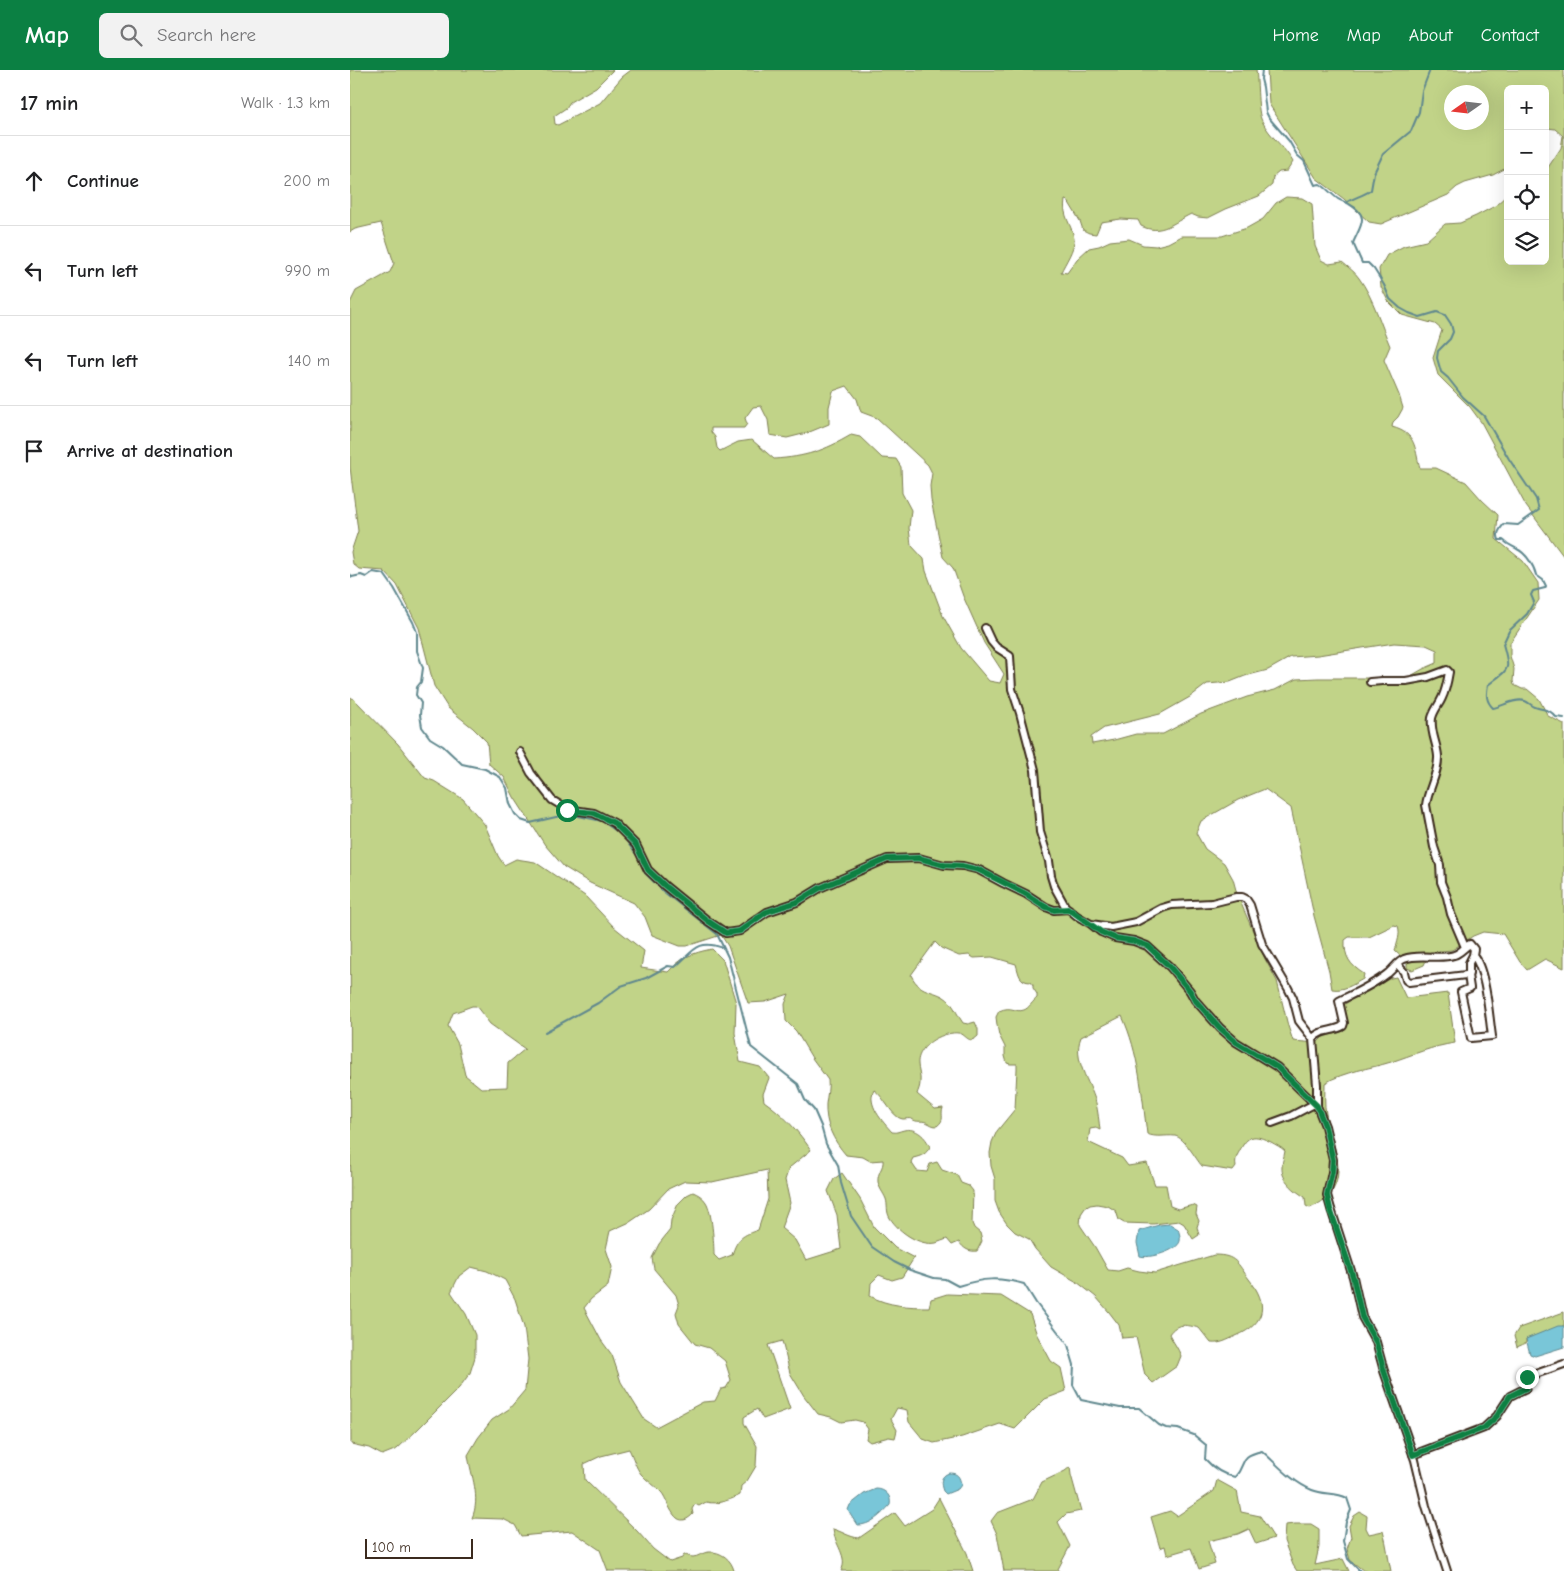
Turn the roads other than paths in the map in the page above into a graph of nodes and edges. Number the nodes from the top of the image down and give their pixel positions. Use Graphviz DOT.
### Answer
graph roads {
  1 [pos="985,628"];
  2 [pos="1370,682"];
  3 [pos="520,752"];
  4 [pos="1069,909"];
  5 [pos="1091,924"];
  6 [pos="1465,947"];
  7 [pos="1473,955"];
  8 [pos="1397,964"];
  9 [pos="1468,975"];
  10 [pos="1313,1039"];
  11 [pos="1316,1104"];
  12 [pos="1272,1123"];
  13 [pos="1564,1364"];
  14 [pos="1413,1455"];
  15 [pos="1447,1571"];
  1 -- 4 [label="street"];
  2 -- 6 [label="street"];
  3 -- 4 [label="street"];
  4 -- 5 [label="street"];
  5 -- 10 [label="street"];
  5 -- 11 [label="street"];
  6 -- 7 [label="street"];
  6 -- 8 [label="street"];
  7 -- 9 [label="street"];
  7 -- 9 [label="street"];
  8 -- 9 [label="street"];
  8 -- 10 [label="street"];
  10 -- 11 [label="street"];
  11 -- 12 [label="street"];
  11 -- 14 [label="street"];
  13 -- 14 [label="street"];
  14 -- 15 [label="street"];
}
